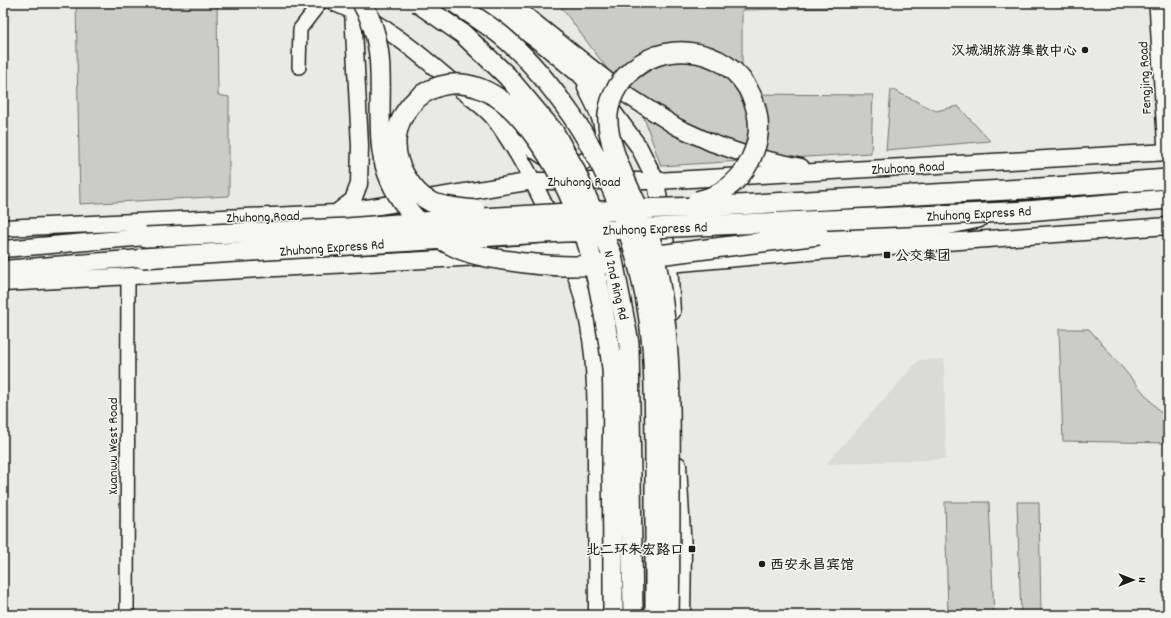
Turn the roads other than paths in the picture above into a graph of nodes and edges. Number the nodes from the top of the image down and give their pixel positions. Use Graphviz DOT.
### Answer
graph roads {
  1 [pos="320,3"];
  2 [pos="335,3"];
  3 [pos="418,3"];
  4 [pos="455,3"];
  5 [pos="488,3"];
  6 [pos="510,3"];
  7 [pos="1156,3"];
  8 [pos="358,7"];
  9 [pos="523,28"];
  10 [pos="557,40"];
  11 [pos="300,67"];
  12 [pos="576,70"];
  13 [pos="492,116"];
  14 [pos="1166,152"];
  15 [pos="824,172"];
  16 [pos="1168,179"];
  17 [pos="533,181"];
  18 [pos="656,181"];
  19 [pos="1168,199"];
  20 [pos="664,208"];
  21 [pos="336,213"];
  22 [pos="997,213"];
  23 [pos="510,216"];
  24 [pos="1168,226"];
  25 [pos="3,228"];
  26 [pos="146,237"];
  27 [pos="3,249"];
  28 [pos="565,250"];
  29 [pos="142,258"];
  30 [pos="669,264"];
  31 [pos="3,269"];
  32 [pos="128,278"];
  33 [pos="3,283"];
  34 [pos="127,615"];
  35 [pos="597,615"];
  36 [pos="613,615"];
  37 [pos="633,615"];
  38 [pos="655,615"];
  39 [pos="669,615"];
  40 [pos="682,615"];
  1 -- 11 [label="street"];
  2 -- 8 [label="main road"];
  3 -- 37 [label="highway, N 2nd Ring Rd, bridge"];
  4 -- 38 [label="highway, N 2nd Ring Rd, bridge"];
  5 -- 9 [label="highway"];
  6 -- 10 [label="main road"];
  7 -- 14 [label="street, Fengjing Road"];
  8 -- 13 [label="main road"];
  8 -- 21 [label="main road"];
  8 -- 22 [label="highway, bridge"];
  9 -- 10 [label="main road"];
  9 -- 12 [label="highway"];
  10 -- 12 [label="main road"];
  10 -- 15 [label="main road"];
  12 -- 13 [label="main road"];
  12 -- 18 [label="main road"];
  13 -- 17 [label="main road"];
  14 -- 15 [label="main road, Zhuhong Road"];
  15 -- 18 [label="main road, Zhuhong Road"];
  16 -- 20 [label="highway, Zhuhong Express Rd, bridge"];
  17 -- 18 [label="main road, Zhuhong Road"];
  17 -- 21 [label="main road, Zhuhong Road"];
  17 -- 28 [label="main road"];
  18 -- 30 [label="main road"];
  19 -- 22 [label="highway, Zhuhong Express Rd, bridge"];
  20 -- 23 [label="highway, Zhuhong Express Rd, bridge"];
  20 -- 39 [label="highway, bridge"];
  21 -- 25 [label="main road, Zhuhong Road"];
  22 -- 29 [label="highway, Zhuhong Express Rd, bridge"];
  23 -- 26 [label="highway, Zhuhong Express Rd, bridge"];
  23 -- 36 [label="highway, bridge"];
  24 -- 30 [label="main road"];
  26 -- 27 [label="main road"];
  28 -- 30 [label="main road"];
  28 -- 32 [label="main road"];
  28 -- 35 [label="main road"];
  29 -- 31 [label="main road"];
  30 -- 40 [label="main road"];
  32 -- 33 [label="main road"];
  32 -- 34 [label="street, Xuanwu West Road"];
}
